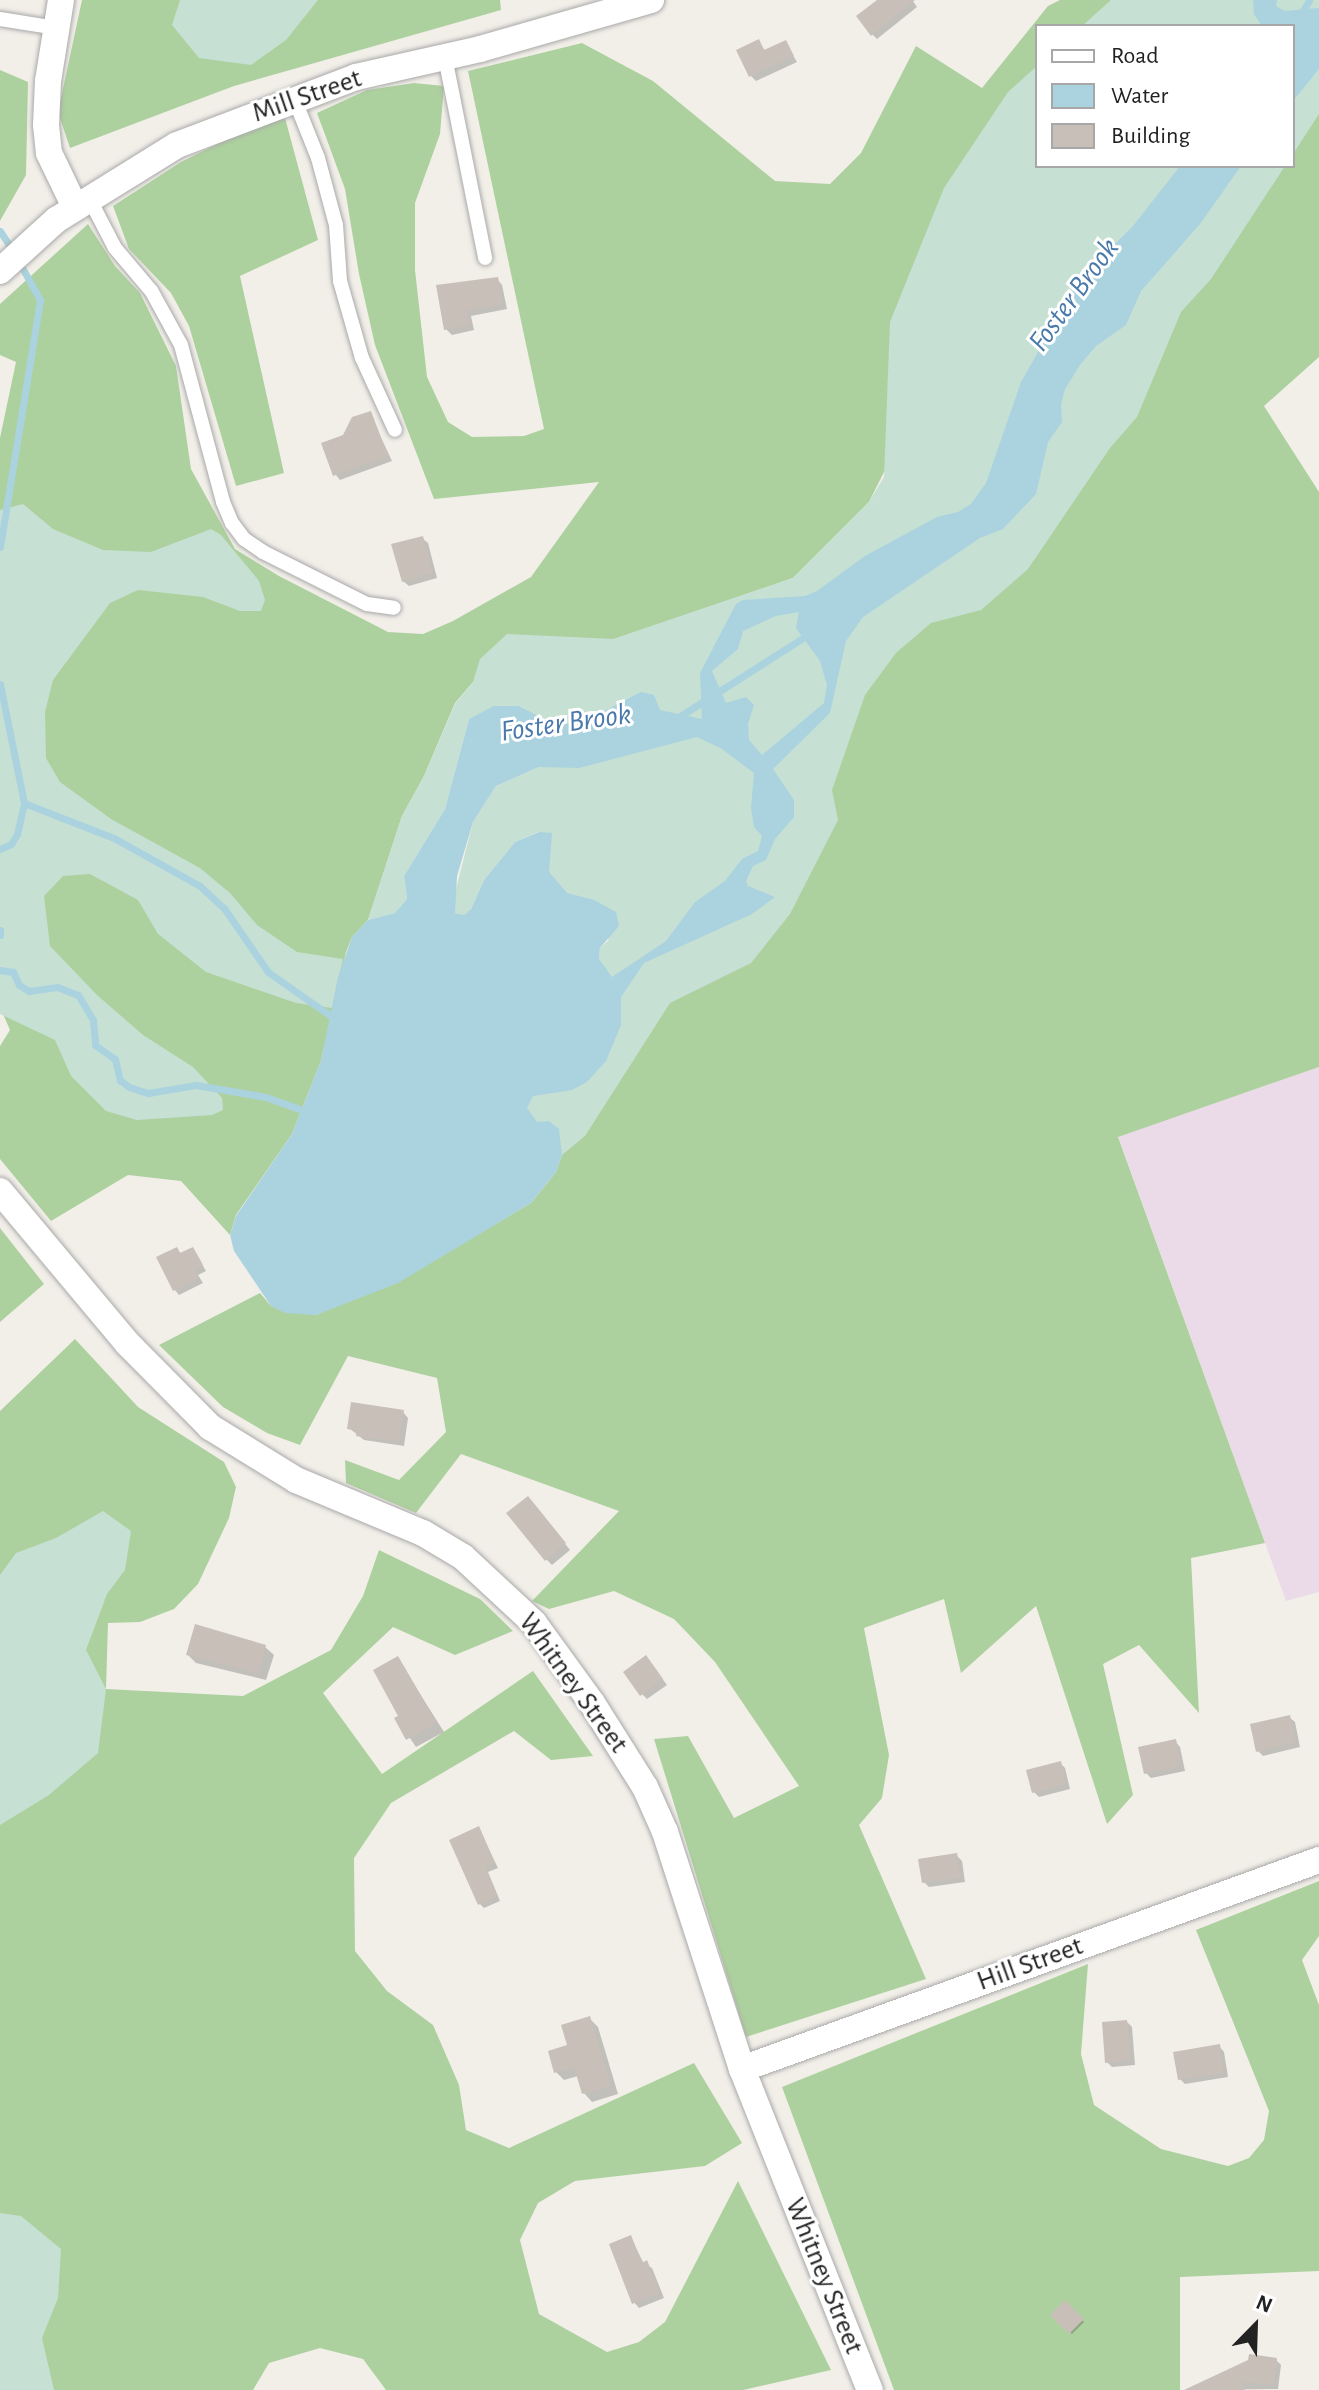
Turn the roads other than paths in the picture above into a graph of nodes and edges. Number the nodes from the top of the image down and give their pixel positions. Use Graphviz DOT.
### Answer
graph roads {
  1 [pos="61,0"];
  2 [pos="651,0"];
  3 [pos="0,19"];
  4 [pos="57,28"];
  5 [pos="445,57"];
  6 [pos="294,98"];
  7 [pos="82,203"];
  8 [pos="485,258"];
  9 [pos="0,271"];
  10 [pos="395,430"];
  11 [pos="394,608"];
  12 [pos="0,1191"];
  13 [pos="1319,1860"];
  14 [pos="742,2069"];
  15 [pos="870,2390"];
  1 -- 4 [label="street"];
  2 -- 5 [label="street, Mill Street"];
  3 -- 4 [label="lane"];
  4 -- 7 [label="street"];
  5 -- 6 [label="street, Mill Street"];
  5 -- 8 [label="lane"];
  6 -- 7 [label="street, Mill Street"];
  6 -- 10 [label="lane"];
  7 -- 9 [label="street, Mill Street"];
  7 -- 11 [label="lane"];
  12 -- 14 [label="street, Whitney Street"];
  13 -- 14 [label="street, Hill Street"];
  14 -- 15 [label="street, Whitney Street"];
}
